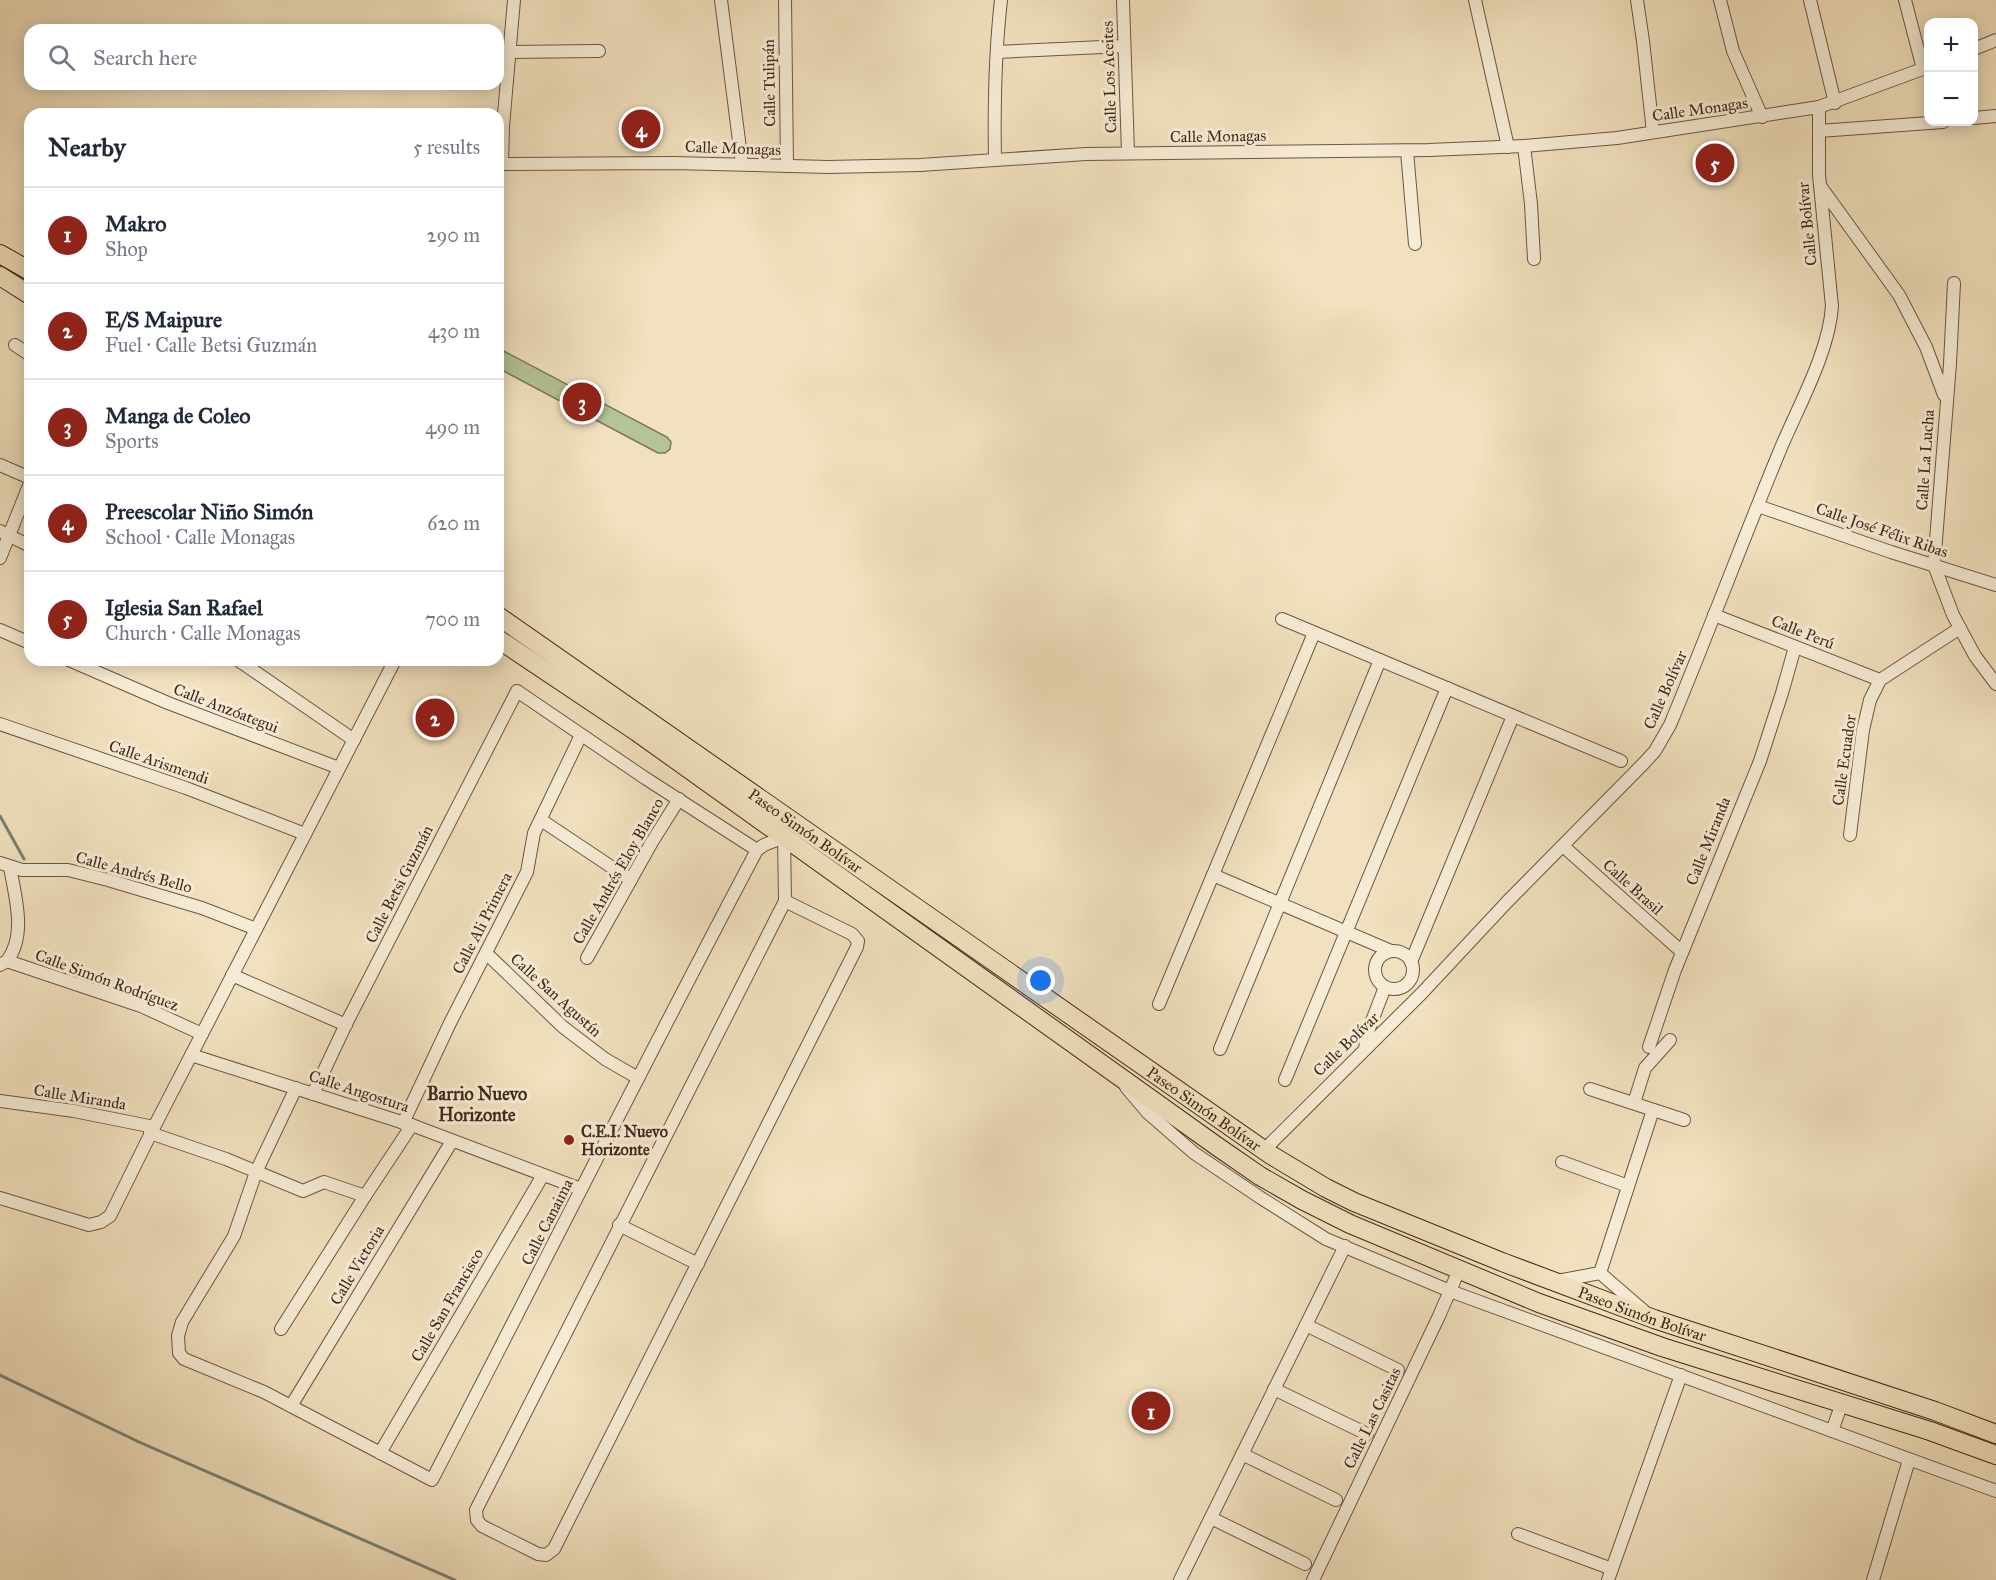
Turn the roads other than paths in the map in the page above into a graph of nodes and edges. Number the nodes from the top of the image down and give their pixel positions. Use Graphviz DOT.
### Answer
graph roads {
  1 [pos="514,0"];
  2 [pos="721,0"];
  3 [pos="784,0"];
  4 [pos="1001,0"];
  5 [pos="1123,0"];
  6 [pos="1474,0"];
  7 [pos="1637,0"];
  8 [pos="1720,0"];
  9 [pos="1810,0"];
  10 [pos="1905,0"];
  11 [pos="1996,40"];
  12 [pos="1124,46"];
  13 [pos="1978,47"];
  14 [pos="599,51"];
  15 [pos="509,52"];
  16 [pos="997,52"];
  17 [pos="1924,62"];
  18 [pos="1924,69"];
  19 [pos="1835,103"];
  20 [pos="1820,107"];
  21 [pos="504,114"];
  22 [pos="1996,116"];
  23 [pos="1762,117"];
  24 [pos="1978,118"];
  25 [pos="1924,123"];
  26 [pos="1819,131"];
  27 [pos="1653,132"];
  28 [pos="1524,146"];
  29 [pos="1508,147"];
  30 [pos="1407,151"];
  31 [pos="1128,153"];
  32 [pos="995,159"];
  33 [pos="504,164"];
  34 [pos="742,164"];
  35 [pos="787,166"];
  36 [pos="1820,185"];
  37 [pos="1415,244"];
  38 [pos="0,254"];
  39 [pos="1534,259"];
  40 [pos="24,268"];
  41 [pos="0,276"];
  42 [pos="1954,283"];
  43 [pos="24,291"];
  44 [pos="15,345"];
  45 [pos="24,351"];
  46 [pos="1946,399"];
  47 [pos="0,465"];
  48 [pos="24,475"];
  49 [pos="24,495"];
  50 [pos="1758,506"];
  51 [pos="4,533"];
  52 [pos="24,543"];
  53 [pos="0,558"];
  54 [pos="1934,565"];
  55 [pos="1996,585"];
  56 [pos="1714,615"];
  57 [pos="1282,619"];
  58 [pos="504,620"];
  59 [pos="1960,628"];
  60 [pos="0,630"];
  61 [pos="1314,633"];
  62 [pos="24,640"];
  63 [pos="504,643"];
  64 [pos="1795,647"];
  65 [pos="1380,660"];
  66 [pos="83,666"];
  67 [pos="247,666"];
  68 [pos="392,666"];
  69 [pos="1880,680"];
  70 [pos="1996,684"];
  71 [pos="1447,688"];
  72 [pos="1513,716"];
  73 [pos="0,724"];
  74 [pos="582,735"];
  75 [pos="354,740"];
  76 [pos="1621,761"];
  77 [pos="339,768"];
  78 [pos="679,800"];
  79 [pos="542,820"];
  80 [pos="789,830"];
  81 [pos="305,834"];
  82 [pos="1850,836"];
  83 [pos="1563,846"];
  84 [pos="757,850"];
  85 [pos="5,865"];
  86 [pos="1213,875"];
  87 [pos="631,880"];
  88 [pos="785,901"];
  89 [pos="256,929"];
  90 [pos="1391,951"];
  91 [pos="1682,952"];
  92 [pos="486,953"];
  93 [pos="587,958"];
  94 [pos="1411,962"];
  95 [pos="4,963"];
  96 [pos="232,975"];
  97 [pos="1385,987"];
  98 [pos="1160,1004"];
  99 [pos="346,1025"];
  100 [pos="202,1034"];
  101 [pos="1670,1040"];
  102 [pos="1648,1047"];
  103 [pos="1220,1049"];
  104 [pos="1365,1049"];
  105 [pos="191,1055"];
  106 [pos="1118,1077"];
  107 [pos="638,1078"];
  108 [pos="1285,1080"];
  109 [pos="296,1088"];
  110 [pos="1590,1089"];
  111 [pos="314,1094"];
  112 [pos="0,1101"];
  113 [pos="1634,1104"];
  114 [pos="1653,1110"];
  115 [pos="1684,1120"];
  116 [pos="408,1124"];
  117 [pos="152,1130"];
  118 [pos="452,1141"];
  119 [pos="1264,1150"];
  120 [pos="1562,1162"];
  121 [pos="1248,1167"];
  122 [pos="256,1172"];
  123 [pos="543,1175"];
  124 [pos="1628,1186"];
  125 [pos="582,1189"];
  126 [pos="364,1196"];
  127 [pos="0,1198"];
  128 [pos="620,1225"];
  129 [pos="1345,1246"];
  130 [pos="698,1264"];
  131 [pos="1459,1270"];
  132 [pos="1600,1274"];
  133 [pos="1554,1282"];
  134 [pos="1450,1291"];
  135 [pos="1654,1319"];
  136 [pos="1306,1325"];
  137 [pos="281,1329"];
  138 [pos="1398,1370"];
  139 [pos="1681,1375"];
  140 [pos="1274,1389"];
  141 [pos="1842,1404"];
  142 [pos="291,1406"];
  143 [pos="1832,1431"];
  144 [pos="1367,1434"];
  145 [pos="1996,1434"];
  146 [pos="380,1453"];
  147 [pos="1242,1454"];
  148 [pos="1996,1455"];
  149 [pos="1909,1460"];
  150 [pos="1996,1491"];
  151 [pos="1336,1500"];
  152 [pos="1211,1518"];
  153 [pos="1518,1534"];
  154 [pos="1305,1564"];
  155 [pos="1610,1574"];
  156 [pos="1180,1580"];
  157 [pos="1313,1580"];
  158 [pos="1873,1580"];
  1 -- 15 [label="street"];
  2 -- 34 [label="street"];
  3 -- 35 [label="street, Calle Tulipán"];
  4 -- 16 [label="street"];
  5 -- 12 [label="street, Calle Los Aceites"];
  6 -- 29 [label="street"];
  7 -- 27 [label="street"];
  8 -- 23 [label="street"];
  9 -- 19 [label="street"];
  10 -- 17 [label="street"];
  11 -- 13 [label="street"];
  12 -- 16 [label="street"];
  12 -- 31 [label="street, Calle Los Aceites"];
  14 -- 15 [label="street"];
  15 -- 21 [label="street"];
  16 -- 32 [label="street"];
  18 -- 19 [label="street, Calle Monagas"];
  19 -- 20 [label="street, Calle Monagas"];
  20 -- 23 [label="street, Calle Monagas"];
  20 -- 26 [label="street, Calle Bolívar"];
  22 -- 24 [label="street"];
  23 -- 27 [label="street, Calle Monagas"];
  25 -- 26 [label="street"];
  26 -- 36 [label="street, Calle Bolívar"];
  27 -- 28 [label="street, Calle Monagas"];
  28 -- 29 [label="street, Calle Monagas"];
  28 -- 39 [label="street"];
  29 -- 30 [label="street, Calle Monagas"];
  30 -- 31 [label="street, Calle Monagas"];
  30 -- 37 [label="street"];
  31 -- 32 [label="street, Calle Monagas"];
  32 -- 35 [label="street, Calle Monagas"];
  33 -- 34 [label="street, Calle Monagas"];
  34 -- 35 [label="street, Calle Monagas"];
  36 -- 46 [label="street, Calle La Lucha"];
  36 -- 50 [label="street, Calle Bolívar"];
  38 -- 40 [label="main road"];
  41 -- 43 [label="main road"];
  42 -- 46 [label="street"];
  44 -- 45 [label="street"];
  46 -- 54 [label="street, Calle La Lucha"];
  47 -- 48 [label="street"];
  49 -- 51 [label="street"];
  50 -- 54 [label="street, Calle José Félix Ribas"];
  50 -- 56 [label="street, Calle Bolívar"];
  51 -- 52 [label="street"];
  51 -- 53 [label="street"];
  54 -- 55 [label="street, Calle José Félix Ribas"];
  54 -- 59 [label="street, Calle La Lucha"];
  56 -- 64 [label="street, Calle Perú"];
  56 -- 83 [label="street, Calle Bolívar"];
  57 -- 61 [label="street"];
  58 -- 80 [label="main road, Paseo Simón Bolívar"];
  59 -- 69 [label="street"];
  59 -- 70 [label="street, Calle La Lucha"];
  60 -- 62 [label="street"];
  61 -- 65 [label="street"];
  61 -- 86 [label="street"];
  63 -- 80 [label="main road, Paseo Simón Bolívar"];
  64 -- 69 [label="street, Calle Perú"];
  64 -- 91 [label="street, Calle Miranda"];
  65 -- 71 [label="street"];
  65 -- 103 [label="street"];
  66 -- 77 [label="street, Calle Anzóategui"];
  67 -- 75 [label="street"];
  68 -- 75 [label="street"];
  69 -- 82 [label="street, Calle Ecuador"];
  71 -- 72 [label="street"];
  71 -- 108 [label="street"];
  72 -- 76 [label="street"];
  72 -- 94 [label="street"];
  73 -- 81 [label="street, Calle Arismendi"];
  74 -- 78 [label="street"];
  74 -- 79 [label="street, Calle Ali Primera"];
  74 -- 99 [label="street, Calle Betsi Guzmán"];
  75 -- 77 [label="street"];
  77 -- 81 [label="street"];
  78 -- 84 [label="street"];
  78 -- 87 [label="street, Calle Andrés Eloy Blanco"];
  79 -- 87 [label="street"];
  79 -- 92 [label="street, Calle Ali Primera"];
  80 -- 84 [label="street"];
  80 -- 88 [label="street"];
  80 -- 106 [label="main road, Paseo Simón Bolívar"];
  80 -- 119 [label="main road, Paseo Simón Bolívar"];
  81 -- 89 [label="street"];
  83 -- 91 [label="street, Calle Brasil"];
  83 -- 104 [label="street, Calle Bolívar"];
  84 -- 107 [label="street, Calle Canaima"];
  85 -- 89 [label="street, Calle Andrés Bello"];
  85 -- 95 [label="street"];
  86 -- 90 [label="street"];
  86 -- 98 [label="street"];
  87 -- 93 [label="street, Calle Andrés Eloy Blanco"];
  88 -- 128 [label="street"];
  88 -- 130 [label="street"];
  89 -- 96 [label="street"];
  90 -- 94 [label="street"];
  90 -- 97 [label="street"];
  91 -- 102 [label="street, Calle Miranda"];
  92 -- 107 [label="street, Calle San Agustín"];
  92 -- 116 [label="street, Calle Ali Primera"];
  94 -- 97 [label="street"];
  95 -- 100 [label="street, Calle Simón Rodríguez"];
  96 -- 99 [label="street"];
  96 -- 100 [label="street"];
  97 -- 104 [label="street"];
  99 -- 111 [label="street, Calle Betsi Guzmán"];
  100 -- 105 [label="street"];
  101 -- 113 [label="street"];
  104 -- 119 [label="street, Calle Bolívar"];
  105 -- 109 [label="street, Calle Angostura"];
  105 -- 117 [label="street"];
  106 -- 121 [label="main road, Paseo Simón Bolívar"];
  106 -- 129 [label="street, Paseo Simón Bolívar"];
  107 -- 125 [label="street, Calle Canaima"];
  109 -- 111 [label="street, Calle Angostura"];
  109 -- 122 [label="street"];
  110 -- 113 [label="street"];
  111 -- 116 [label="street, Calle Angostura"];
  112 -- 117 [label="street, Calle Miranda"];
  113 -- 114 [label="street"];
  114 -- 115 [label="street"];
  114 -- 124 [label="street"];
  116 -- 118 [label="street, Calle Angostura"];
  116 -- 126 [label="street, Calle Ali Primera"];
  117 -- 122 [label="street, Calle Miranda"];
  117 -- 127 [label="street"];
  118 -- 123 [label="street, Calle Angostura"];
  118 -- 142 [label="street, Calle Victoria"];
  119 -- 121 [label="main road"];
  119 -- 133 [label="main road, Paseo Simón Bolívar"];
  120 -- 124 [label="street"];
  121 -- 131 [label="main road, Paseo Simón Bolívar"];
  122 -- 126 [label="street, Calle Miranda"];
  122 -- 142 [label="street"];
  123 -- 125 [label="street, Calle Angostura"];
  123 -- 146 [label="street, Calle San Francisco"];
  124 -- 132 [label="street"];
  125 -- 146 [label="street, Calle Canaima"];
  126 -- 137 [label="street, Calle Ali Primera"];
  128 -- 130 [label="street"];
  128 -- 130 [label="street"];
  129 -- 134 [label="street, Paseo Simón Bolívar"];
  129 -- 136 [label="street"];
  131 -- 134 [label="street, Calle Las Casitas"];
  131 -- 141 [label="main road, Paseo Simón Bolívar"];
  132 -- 133 [label="street"];
  132 -- 135 [label="street"];
  133 -- 135 [label="main road, Paseo Simón Bolívar"];
  134 -- 139 [label="street, Paseo Simón Bolívar"];
  134 -- 157 [label="street, Calle Las Casitas"];
  135 -- 145 [label="main road, Paseo Simón Bolívar"];
  136 -- 138 [label="street"];
  136 -- 140 [label="street"];
  139 -- 143 [label="street, Paseo Simón Bolívar"];
  139 -- 155 [label="street"];
  140 -- 144 [label="street"];
  140 -- 147 [label="street"];
  141 -- 143 [label="street"];
  141 -- 148 [label="main road, Paseo Simón Bolívar"];
  142 -- 146 [label="street"];
  143 -- 149 [label="street, Paseo Simón Bolívar"];
  147 -- 151 [label="street"];
  147 -- 152 [label="street"];
  149 -- 150 [label="street, Paseo Simón Bolívar"];
  149 -- 158 [label="street"];
  152 -- 154 [label="street"];
  152 -- 156 [label="street"];
  153 -- 155 [label="street"];
}
